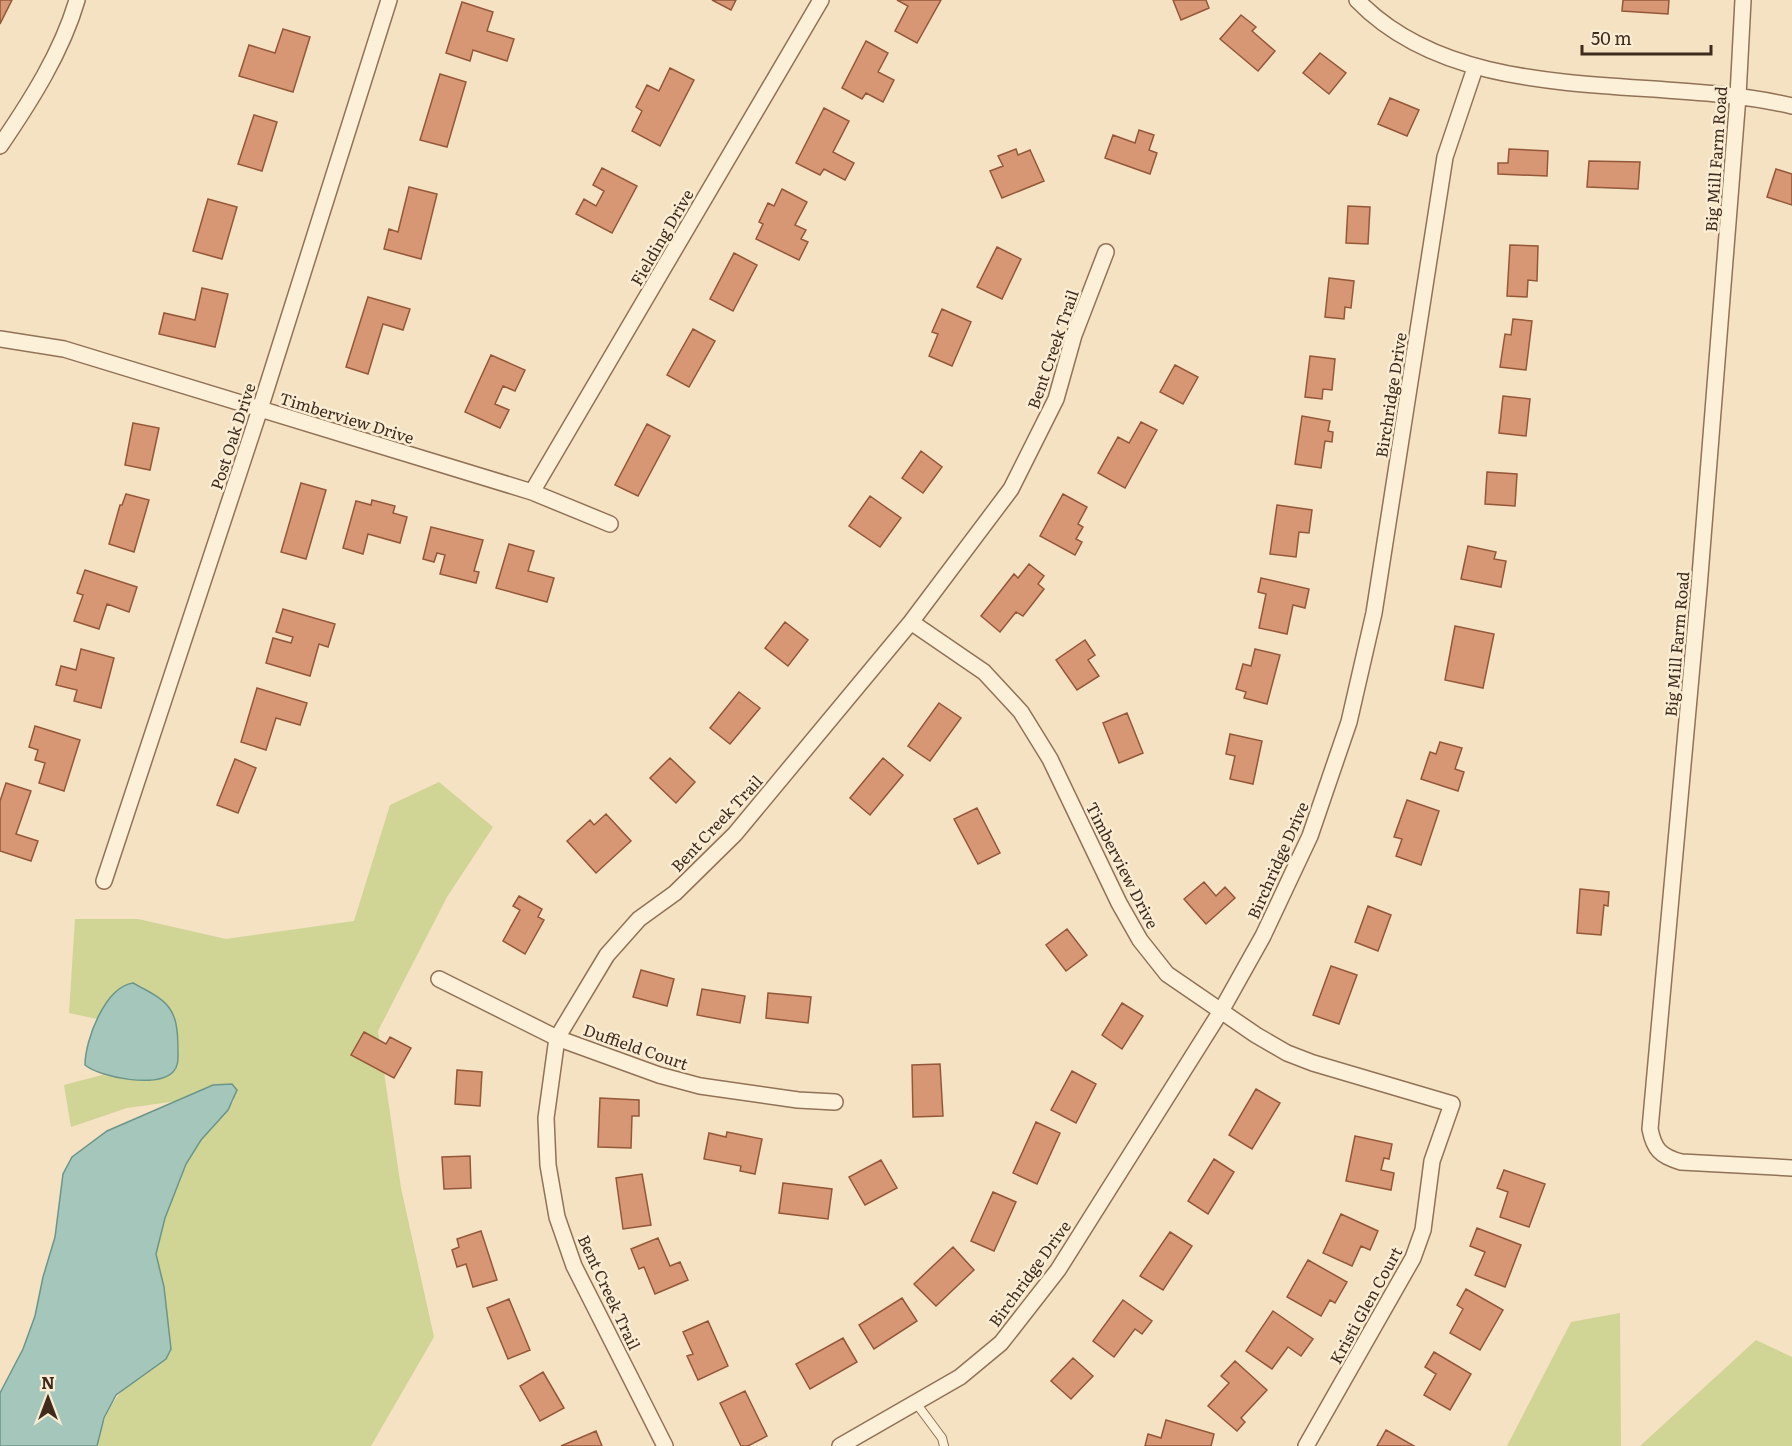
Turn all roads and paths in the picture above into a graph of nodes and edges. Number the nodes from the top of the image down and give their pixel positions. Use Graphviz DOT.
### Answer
graph roads {
  1 [pos="77,0"];
  2 [pos="389,0"];
  3 [pos="821,0"];
  4 [pos="1357,0"];
  5 [pos="1743,0"];
  6 [pos="1475,68"];
  7 [pos="1738,96"];
  8 [pos="1792,106"];
  9 [pos="0,146"];
  10 [pos="1106,252"];
  11 [pos="0,339"];
  12 [pos="260,409"];
  13 [pos="532,492"];
  14 [pos="610,524"];
  15 [pos="911,622"];
  16 [pos="104,881"];
  17 [pos="440,979"];
  18 [pos="1221,1011"];
  19 [pos="557,1038"];
  20 [pos="835,1102"];
  21 [pos="1452,1104"];
  22 [pos="1792,1168"];
  23 [pos="916,1403"];
  24 [pos="665,1446"];
  25 [pos="840,1446"];
  26 [pos="944,1446"];
  27 [pos="1306,1446"];
  1 -- 9 [label="street"];
  2 -- 12 [label="street, Post Oak Drive"];
  3 -- 13 [label="street, Fielding Drive"];
  4 -- 6 [label="street"];
  5 -- 7 [label="street, Big Mill Farm Road"];
  6 -- 7 [label="street"];
  6 -- 18 [label="street, Birchridge Drive"];
  7 -- 8 [label="street"];
  7 -- 22 [label="street, Big Mill Farm Road"];
  10 -- 15 [label="street, Bent Creek Trail"];
  11 -- 12 [label="street, Timberview Drive"];
  12 -- 13 [label="street, Timberview Drive"];
  12 -- 16 [label="street, Post Oak Drive"];
  13 -- 14 [label="street, Timberview Drive"];
  15 -- 18 [label="street, Timberview Drive"];
  15 -- 19 [label="street, Bent Creek Trail"];
  17 -- 19 [label="street, Duffield Court"];
  18 -- 21 [label="street, Timberview Drive"];
  18 -- 23 [label="street, Birchridge Drive"];
  19 -- 20 [label="street, Duffield Court"];
  19 -- 24 [label="street, Bent Creek Trail"];
  21 -- 27 [label="street, Kristi Glen Court"];
  23 -- 25 [label="street, Birchridge Drive"];
  23 -- 26 [label="lane"];
}
